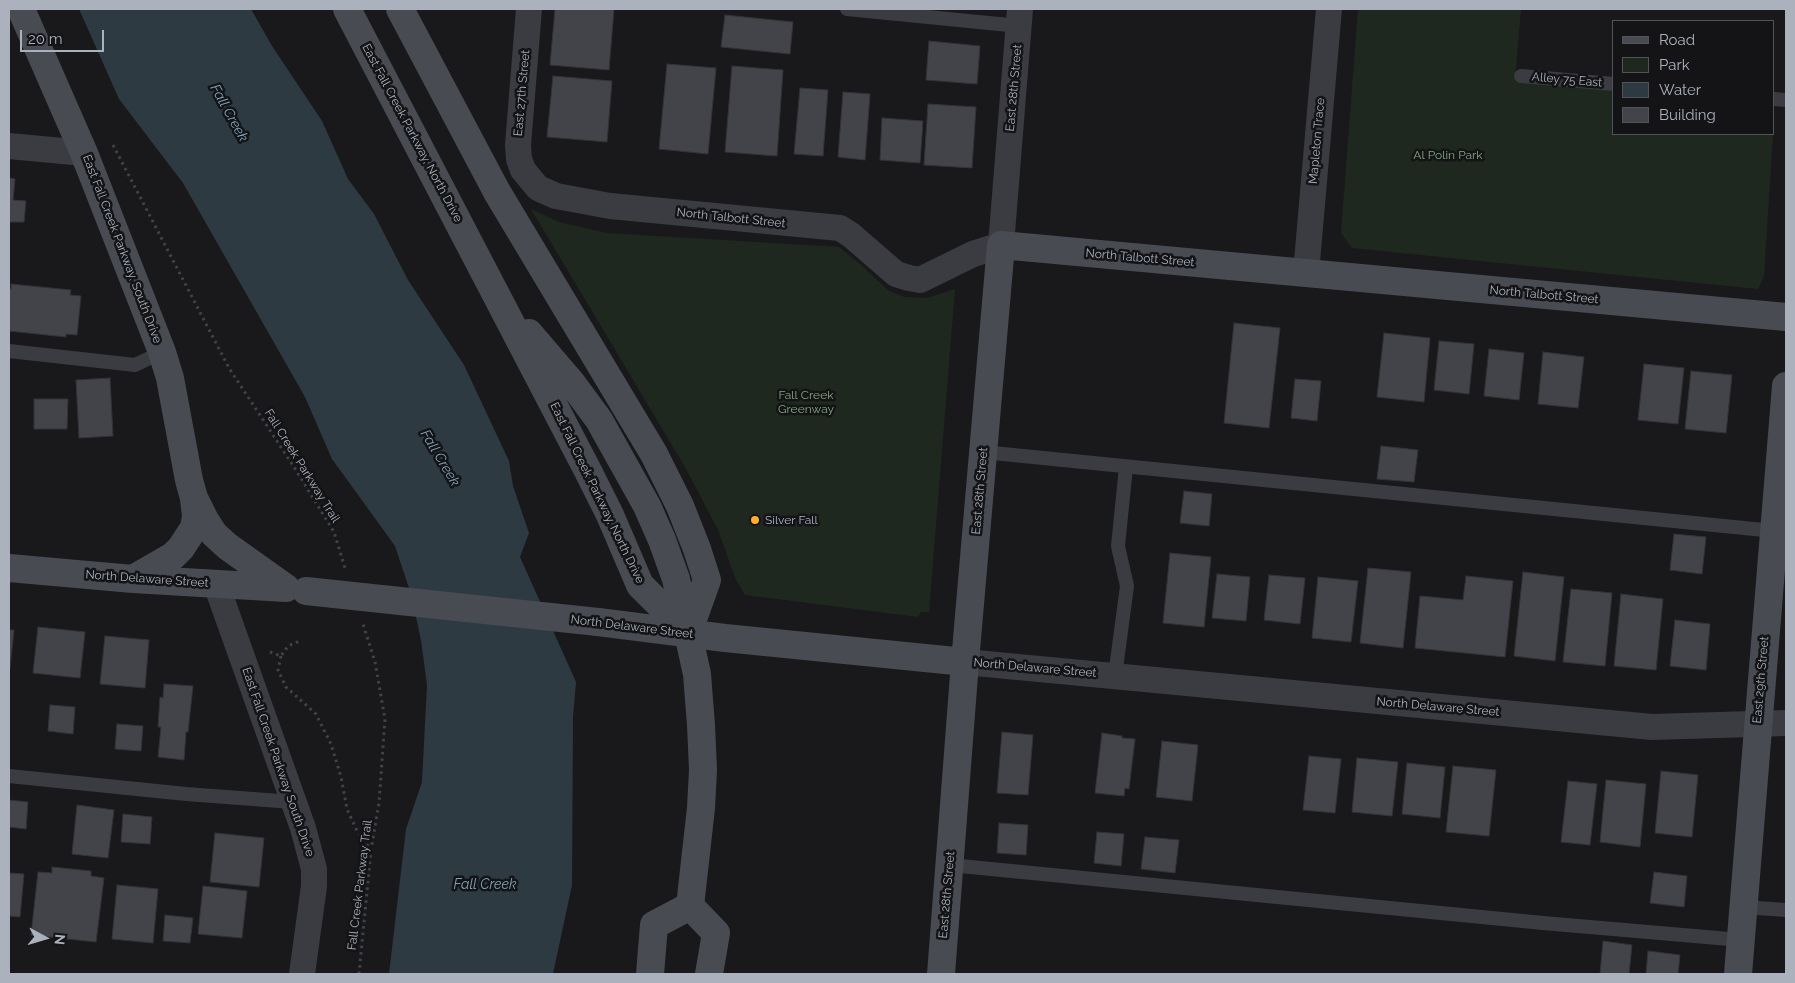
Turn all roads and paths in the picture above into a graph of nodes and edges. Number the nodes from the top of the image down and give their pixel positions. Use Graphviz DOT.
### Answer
graph roads {
  1 [pos="20,9"];
  2 [pos="347,9"];
  3 [pos="400,9"];
  4 [pos="529,9"];
  5 [pos="846,9"];
  6 [pos="1329,9"];
  7 [pos="1019,17"];
  8 [pos="1521,76"];
  9 [pos="1612,84"];
  10 [pos="112,144"];
  11 [pos="9,146"];
  12 [pos="84,153"];
  13 [pos="527,174"];
  14 [pos="1001,245"];
  15 [pos="1306,273"];
  16 [pos="497,296"];
  17 [pos="1786,317"];
  18 [pos="9,351"];
  19 [pos="162,352"];
  20 [pos="1786,386"];
  21 [pos="983,452"];
  22 [pos="1126,466"];
  23 [pos="194,498"];
  24 [pos="1778,522"];
  25 [pos="9,568"];
  26 [pos="346,569"];
  27 [pos="133,579"];
  28 [pos="216,584"];
  29 [pos="296,590"];
  30 [pos="360,616"];
  31 [pos="688,633"];
  32 [pos="281,656"];
  33 [pos="965,662"];
  34 [pos="1115,676"];
  35 [pos="1786,723"];
  36 [pos="1757,724"];
  37 [pos="9,776"];
  38 [pos="293,802"];
  39 [pos="371,850"];
  40 [pos="950,865"];
  41 [pos="690,906"];
  42 [pos="1743,907"];
  43 [pos="1786,910"];
  44 [pos="1741,940"];
  45 [pos="302,974"];
  46 [pos="359,974"];
  47 [pos="650,974"];
  48 [pos="710,974"];
  49 [pos="941,974"];
  50 [pos="1738,974"];
  1 -- 12 [label="main road, East Fall Creek Parkway, South Drive"];
  2 -- 16 [label="main road, East Fall Creek Parkway, North Drive"];
  3 -- 31 [label="main road"];
  4 -- 13 [label="street, East 27th Street"];
  5 -- 7 [label="lane"];
  6 -- 15 [label="street, Mapleton Trace"];
  7 -- 14 [label="street, East 28th Street"];
  8 -- 9 [label="lane, Alley 75 East"];
  10 -- 26 [label="path, Fall Creek Parkway Trail"];
  11 -- 12 [label="street"];
  12 -- 19 [label="main road, East Fall Creek Parkway, South Drive"];
  13 -- 14 [label="street, North Talbott Street"];
  14 -- 15 [label="main road, North Talbott Street"];
  14 -- 21 [label="main road, East 28th Street"];
  15 -- 17 [label="main road, North Talbott Street"];
  16 -- 31 [label="main road, East Fall Creek Parkway, North Drive"];
  16 -- 31 [label="main road"];
  18 -- 19 [label="lane"];
  19 -- 23 [label="main road, East Fall Creek Parkway, South Drive"];
  20 -- 24 [label="main road, East 29th Street"];
  21 -- 22 [label="lane"];
  21 -- 33 [label="main road, East 28th Street"];
  22 -- 24 [label="lane"];
  22 -- 34 [label="lane"];
  23 -- 27 [label="main road"];
  23 -- 29 [label="main road, North Delaware Street"];
  24 -- 36 [label="main road, East 29th Street"];
  25 -- 27 [label="main road, North Delaware Street"];
  27 -- 28 [label="main road, North Delaware Street"];
  28 -- 29 [label="main road, North Delaware Street"];
  28 -- 38 [label="street, East Fall Creek Parkway South Drive"];
  29 -- 31 [label="main road, North Delaware Street, bridge"];
  30 -- 39 [label="path, Fall Creek Parkway Trail"];
  31 -- 33 [label="main road, North Delaware Street"];
  31 -- 41 [label="main road"];
  32 -- 39 [label="path"];
  33 -- 34 [label="street, North Delaware Street"];
  33 -- 40 [label="main road, East 28th Street"];
  34 -- 36 [label="street, North Delaware Street"];
  35 -- 36 [label="street, North Delaware Street"];
  36 -- 42 [label="main road, East 29th Street"];
  37 -- 38 [label="lane"];
  38 -- 45 [label="street, East Fall Creek Parkway South Drive"];
  39 -- 46 [label="path, Fall Creek Parkway Trail"];
  40 -- 44 [label="lane"];
  40 -- 49 [label="main road, East 28th Street"];
  41 -- 47 [label="main road"];
  41 -- 48 [label="main road"];
  42 -- 43 [label="lane"];
  42 -- 44 [label="main road, East 29th Street"];
  44 -- 50 [label="main road, East 29th Street"];
}
